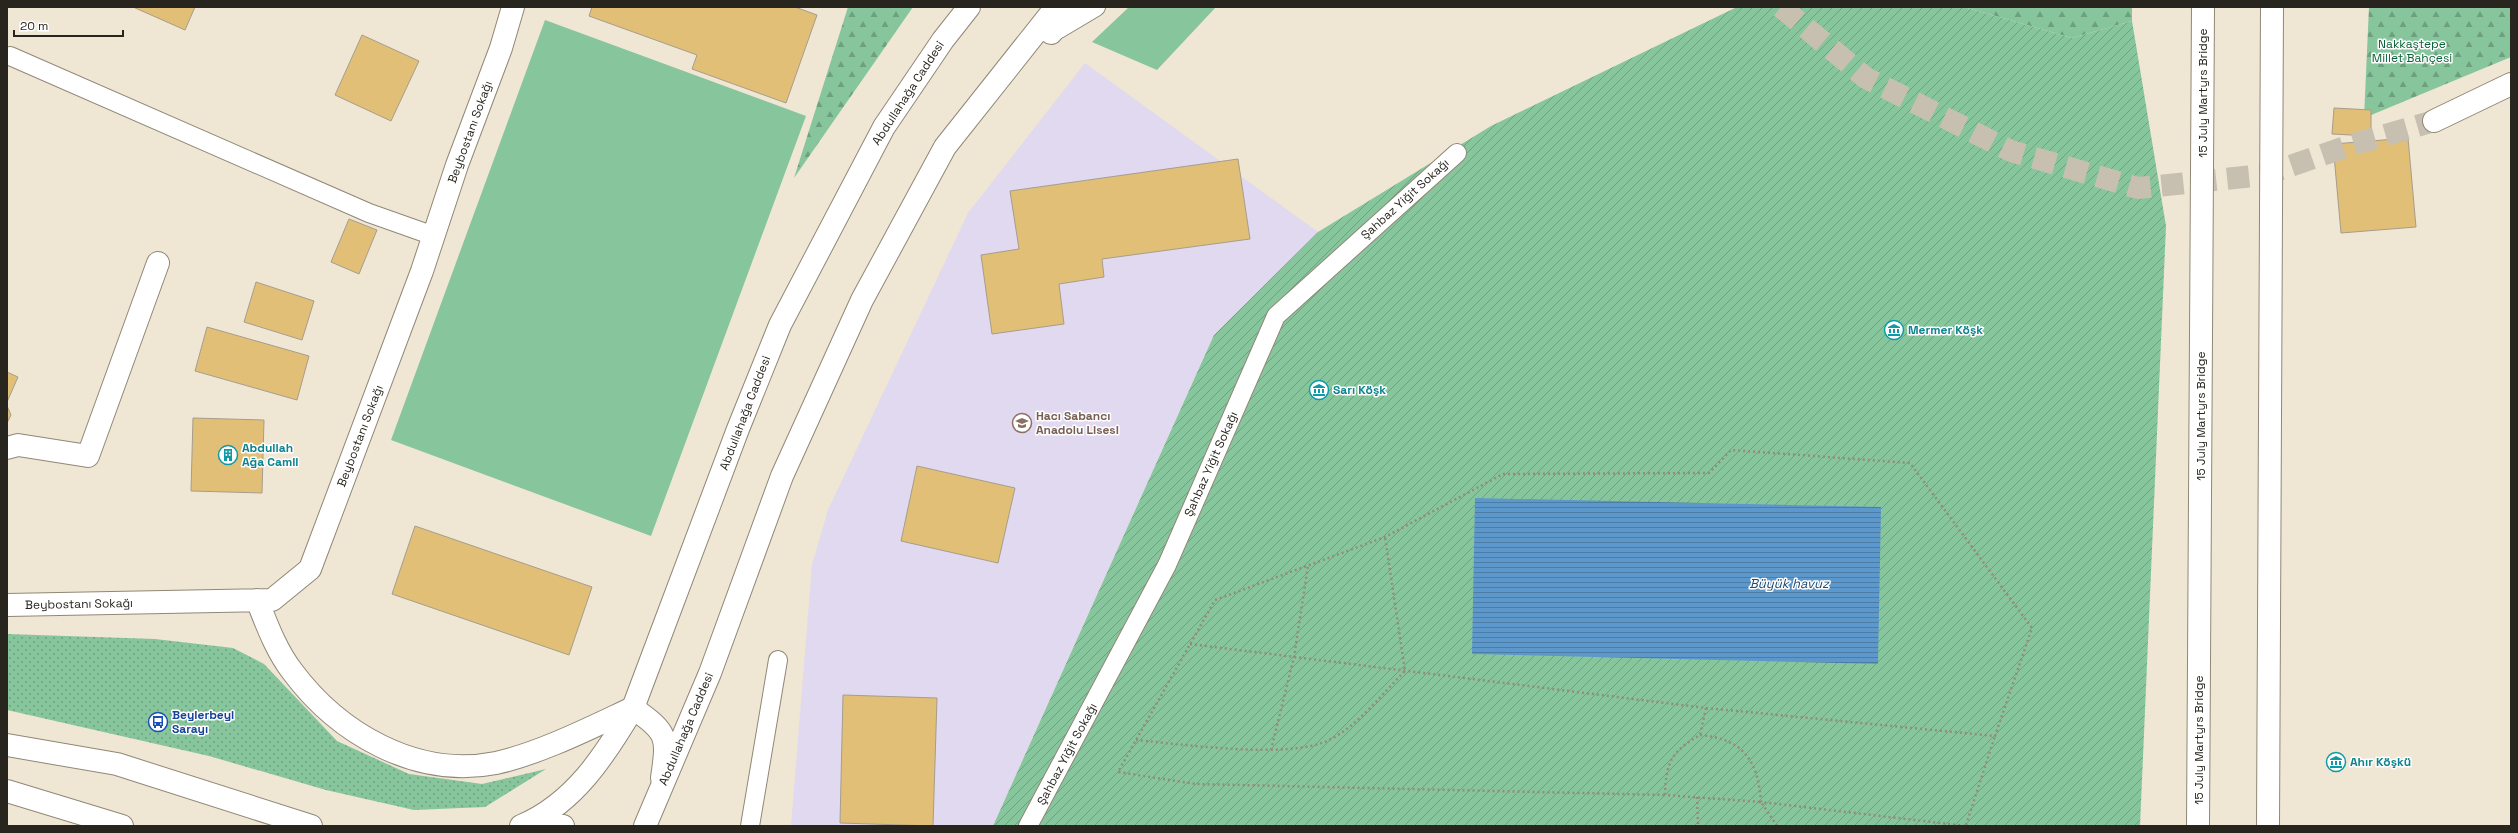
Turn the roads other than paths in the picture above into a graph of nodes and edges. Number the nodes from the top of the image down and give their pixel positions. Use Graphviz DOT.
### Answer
graph roads {
  1 [pos="512,7"];
  2 [pos="969,7"];
  3 [pos="1056,7"];
  4 [pos="1074,7"];
  5 [pos="1096,7"];
  6 [pos="2204,7"];
  7 [pos="2272,7"];
  8 [pos="1049,28"];
  9 [pos="10,56"];
  10 [pos="2511,84"];
  11 [pos="2434,121"];
  12 [pos="1457,153"];
  13 [pos="434,236"];
  14 [pos="158,263"];
  15 [pos="7,448"];
  16 [pos="257,600"];
  17 [pos="7,606"];
  18 [pos="778,660"];
  19 [pos="634,708"];
  20 [pos="7,746"];
  21 [pos="7,790"];
  22 [pos="659,794"];
  23 [pos="528,823"];
  24 [pos="122,826"];
  25 [pos="311,826"];
  26 [pos="563,826"];
  27 [pos="646,826"];
  28 [pos="750,826"];
  29 [pos="1028,826"];
  30 [pos="2198,826"];
  31 [pos="2268,826"];
  1 -- 13 [label="main road, Beybostanı Sokağı"];
  2 -- 19 [label="main road, Abdullahağa Caddesi"];
  3 -- 8 [label="main road"];
  4 -- 8 [label="main road"];
  5 -- 8 [label="lane"];
  6 -- 30 [label="main road, 15 July Martyrs Bridge, bridge"];
  7 -- 31 [label="main road, bridge"];
  8 -- 22 [label="main road, Abdullahağa Caddesi"];
  9 -- 13 [label="lane"];
  10 -- 11 [label="main road"];
  12 -- 29 [label="lane, Şahbaz Yiğit Sokağı"];
  13 -- 16 [label="main road, Beybostanı Sokağı"];
  14 -- 15 [label="main road"];
  16 -- 17 [label="main road, Beybostanı Sokağı"];
  16 -- 19 [label="main road"];
  18 -- 28 [label="lane"];
  19 -- 22 [label="main road"];
  19 -- 23 [label="main road, Abdullahağa Caddesi"];
  20 -- 25 [label="main road"];
  21 -- 24 [label="main road"];
  22 -- 27 [label="main road, Abdullahağa Caddesi"];
  23 -- 26 [label="main road"];
}
